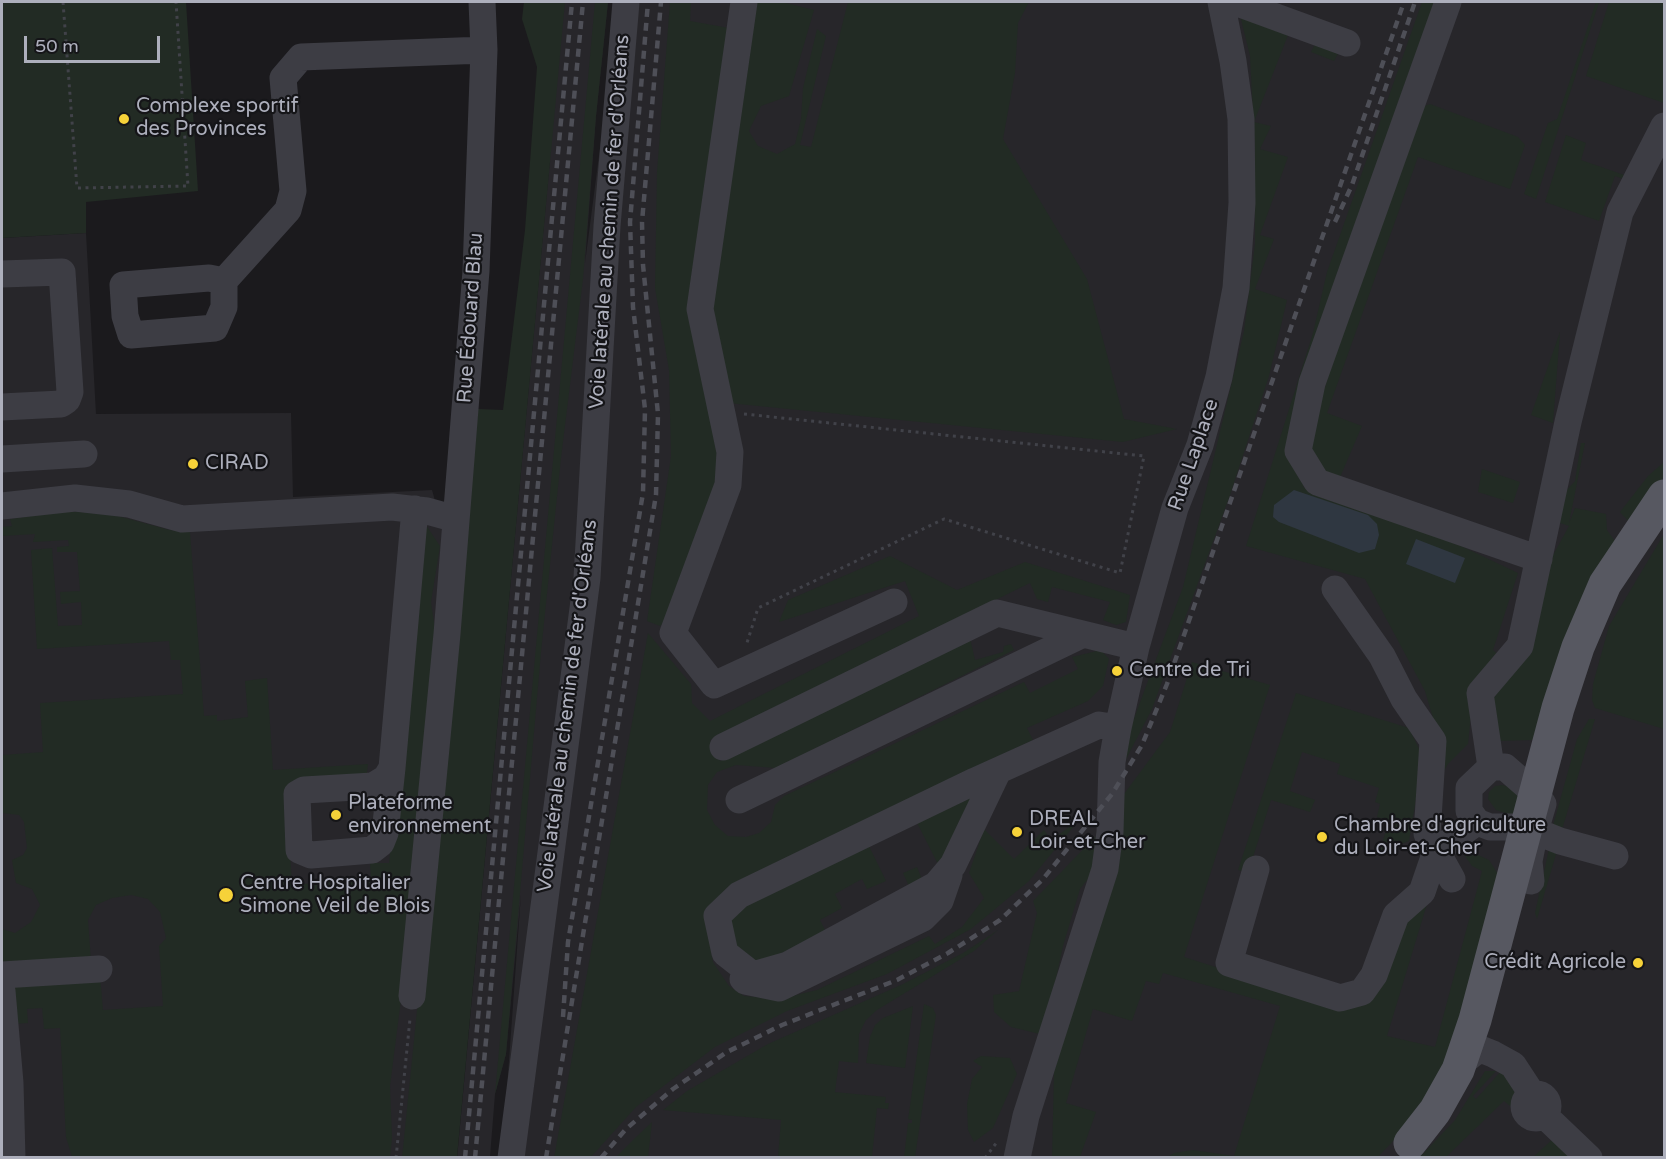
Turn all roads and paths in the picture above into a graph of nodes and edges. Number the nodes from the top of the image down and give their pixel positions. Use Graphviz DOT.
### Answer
graph roads {
  1 [pos="63,2"];
  2 [pos="176,2"];
  3 [pos="482,2"];
  4 [pos="626,2"];
  5 [pos="744,2"];
  6 [pos="1226,2"];
  7 [pos="1448,2"];
  8 [pos="1347,43"];
  9 [pos="484,50"];
  10 [pos="1665,126"];
  11 [pos="2,274"];
  12 [pos="224,281"];
  13 [pos="2,407"];
  14 [pos="722,411"];
  15 [pos="84,454"];
  16 [pos="2,459"];
  17 [pos="1665,496"];
  18 [pos="2,506"];
  19 [pos="415,509"];
  20 [pos="456,519"];
  21 [pos="1652,531"];
  22 [pos="1539,559"];
  23 [pos="1335,589"];
  24 [pos="894,602"];
  25 [pos="1081,635"];
  26 [pos="1136,647"];
  27 [pos="736,675"];
  28 [pos="1118,728"];
  29 [pos="1550,742"];
  30 [pos="723,747"];
  31 [pos="1498,767"];
  32 [pos="392,768"];
  33 [pos="998,771"];
  34 [pos="1536,794"];
  35 [pos="740,800"];
  36 [pos="1484,824"];
  37 [pos="1535,831"];
  38 [pos="1436,851"];
  39 [pos="1616,856"];
  40 [pos="1256,870"];
  41 [pos="1522,877"];
  42 [pos="1452,879"];
  43 [pos="99,969"];
  44 [pos="2,975"];
  45 [pos="2,991"];
  46 [pos="412,996"];
  47 [pos="1471,1058"];
  48 [pos="1026,1116"];
  49 [pos="1402,1150"];
  50 [pos="12,1158"];
  51 [pos="396,1158"];
  52 [pos="511,1158"];
  53 [pos="1005,1158"];
  54 [pos="1017,1158"];
  55 [pos="1589,1158"];
  1 -- 2 [label="path"];
  3 -- 9 [label="street, Rue Édouard Blau"];
  4 -- 52 [label="street, Voie latérale au chemin de fer d'Orléans"];
  5 -- 14 [label="street"];
  6 -- 8 [label="street"];
  6 -- 26 [label="street, Rue Laplace"];
  7 -- 22 [label="street"];
  9 -- 12 [label="street"];
  9 -- 20 [label="street, Rue Édouard Blau"];
  10 -- 22 [label="street"];
  11 -- 13 [label="street"];
  14 -- 27 [label="street"];
  14 -- 27 [label="path"];
  15 -- 16 [label="street"];
  17 -- 21 [label="main road"];
  18 -- 19 [label="street"];
  19 -- 20 [label="street"];
  19 -- 32 [label="street"];
  20 -- 46 [label="street, Rue Édouard Blau"];
  21 -- 29 [label="main road"];
  21 -- 37 [label="main road"];
  22 -- 31 [label="street"];
  23 -- 38 [label="street"];
  24 -- 27 [label="street"];
  25 -- 26 [label="street"];
  25 -- 30 [label="street"];
  25 -- 35 [label="street"];
  26 -- 28 [label="street, Rue Laplace"];
  28 -- 33 [label="street"];
  28 -- 48 [label="street, Rue Laplace"];
  29 -- 31 [label="street"];
  29 -- 34 [label="main road"];
  31 -- 34 [label="street"];
  31 -- 36 [label="street"];
  33 -- 33 [label="street"];
  34 -- 37 [label="main road"];
  36 -- 37 [label="street"];
  36 -- 38 [label="street"];
  36 -- 41 [label="street"];
  37 -- 39 [label="street"];
  37 -- 41 [label="main road"];
  38 -- 40 [label="street"];
  38 -- 42 [label="street"];
  41 -- 47 [label="main road"];
  41 -- 47 [label="main road"];
  43 -- 44 [label="street"];
  45 -- 50 [label="street"];
  46 -- 51 [label="path"];
  47 -- 49 [label="main road"];
  47 -- 55 [label="street"];
  48 -- 53 [label="street"];
  48 -- 54 [label="street"];
}
